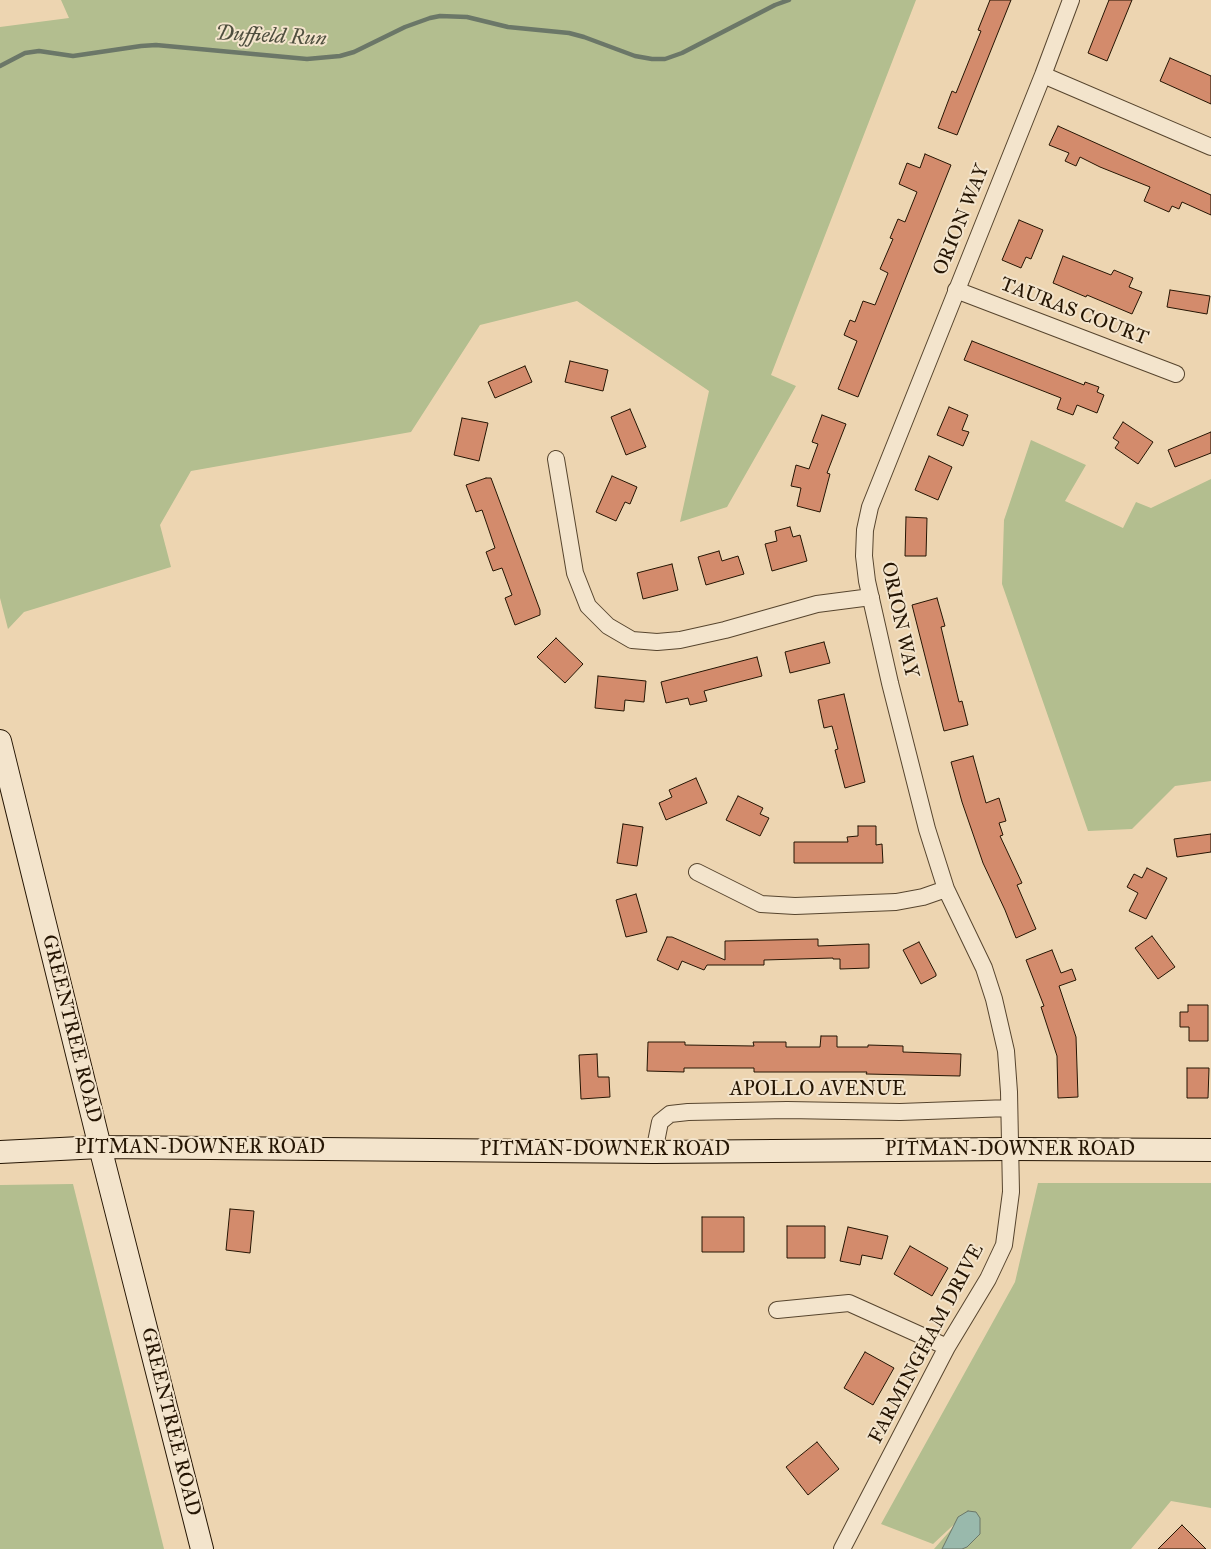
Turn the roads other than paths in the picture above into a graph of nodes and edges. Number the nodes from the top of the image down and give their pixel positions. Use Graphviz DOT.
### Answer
graph roads {
  1 [pos="1071,0"];
  2 [pos="1043,75"];
  3 [pos="1211,147"];
  4 [pos="956,290"];
  5 [pos="1176,374"];
  6 [pos="556,459"];
  7 [pos="871,597"];
  8 [pos="0,742"];
  9 [pos="698,872"];
  10 [pos="946,889"];
  11 [pos="1009,1108"];
  12 [pos="100,1147"];
  13 [pos="1011,1149"];
  14 [pos="1211,1150"];
  15 [pos="0,1152"];
  16 [pos="654,1152"];
  17 [pos="777,1310"];
  18 [pos="948,1347"];
  19 [pos="202,1549"];
  20 [pos="842,1549"];
  1 -- 2 [label="street, ORION WAY"];
  2 -- 3 [label="street"];
  2 -- 4 [label="street, ORION WAY"];
  4 -- 5 [label="street, TAURAS COURT"];
  4 -- 7 [label="street, ORION WAY"];
  6 -- 7 [label="street"];
  7 -- 10 [label="street, ORION WAY"];
  8 -- 12 [label="street, GREENTREE ROAD"];
  9 -- 10 [label="street"];
  10 -- 11 [label="street, ORION WAY"];
  11 -- 13 [label="street, ORION WAY"];
  11 -- 16 [label="street, APOLLO AVENUE"];
  12 -- 15 [label="street, PITMAN-DOWNER ROAD"];
  12 -- 16 [label="street, PITMAN-DOWNER ROAD"];
  12 -- 19 [label="street, GREENTREE ROAD"];
  13 -- 14 [label="street, PITMAN-DOWNER ROAD"];
  13 -- 16 [label="street, PITMAN-DOWNER ROAD"];
  13 -- 18 [label="street, FARMINGHAM DRIVE"];
  17 -- 18 [label="street"];
  18 -- 20 [label="street, FARMINGHAM DRIVE"];
}
